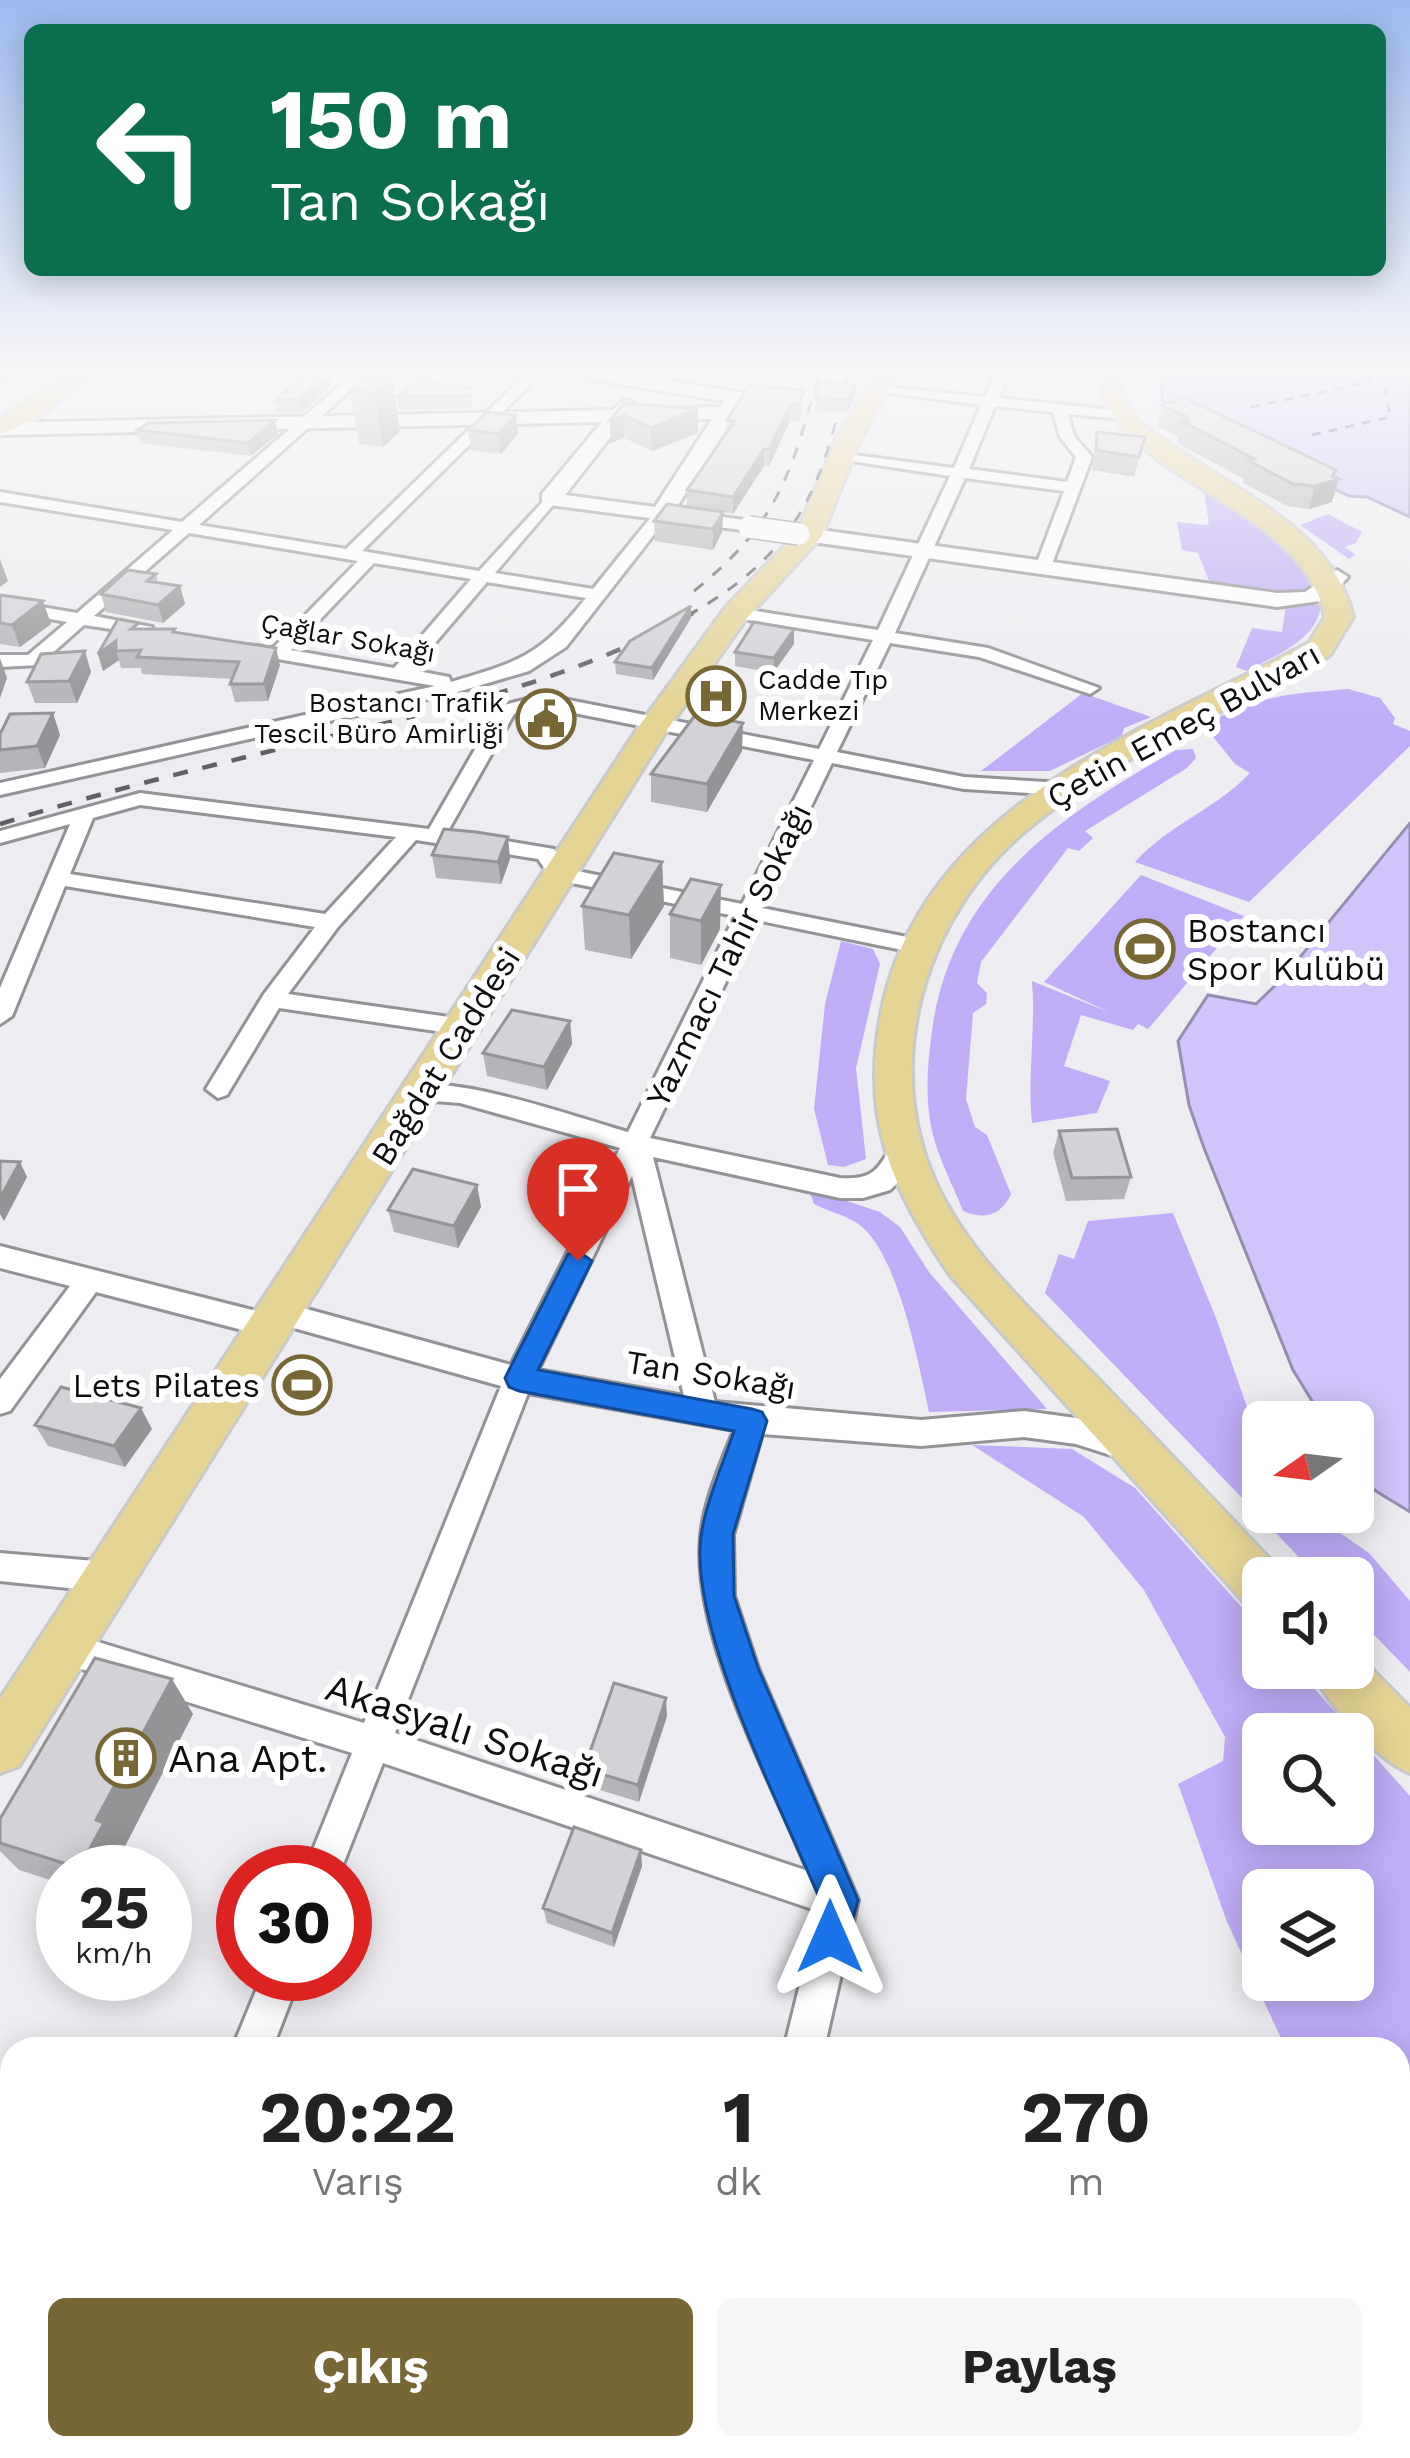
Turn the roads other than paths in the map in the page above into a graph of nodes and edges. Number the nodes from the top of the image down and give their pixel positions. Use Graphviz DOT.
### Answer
graph roads {
  1 [pos="238,484"];
  2 [pos="420,484"];
  3 [pos="562,484"];
  4 [pos="681,484"];
  5 [pos="827,484"];
  6 [pos="955,484"];
  7 [pos="1045,484"];
  8 [pos="1073,484"];
  9 [pos="1216,484"];
  10 [pos="1072,487"];
  11 [pos="0,497"];
  12 [pos="550,499"];
  13 [pos="662,514"];
  14 [pos="190,526"];
  15 [pos="804,535"];
  16 [pos="352,552"];
  17 [pos="926,553"];
  18 [pos="373,555"];
  19 [pos="1043,568"];
  20 [pos="484,575"];
  21 [pos="1337,577"];
  22 [pos="597,595"];
  23 [pos="0,605"];
  24 [pos="736,613"];
  25 [pos="81,619"];
  26 [pos="168,634"];
  27 [pos="881,636"];
  28 [pos="212,642"];
  29 [pos="277,654"];
  30 [pos="0,661"];
  31 [pos="398,675"];
  32 [pos="464,685"];
  33 [pos="1090,688"];
  34 [pos="656,725"];
  35 [pos="825,755"];
  36 [pos="0,788"];
  37 [pos="1063,789"];
  38 [pos="85,813"];
  39 [pos="423,834"];
  40 [pos="0,837"];
  41 [pos="560,874"];
  42 [pos="61,880"];
  43 [pos="747,912"];
  44 [pos="330,922"];
  45 [pos="917,946"];
  46 [pos="272,999"];
  47 [pos="0,1016"];
  48 [pos="463,1027"];
  49 [pos="218,1089"];
  50 [pos="422,1091"];
  51 [pos="637,1144"];
  52 [pos="902,1149"];
  53 [pos="0,1257"];
  54 [pos="89,1281"];
  55 [pos="277,1320"];
  56 [pos="519,1378"];
  57 [pos="0,1402"];
  58 [pos="702,1411"];
  59 [pos="752,1421"];
  60 [pos="1136,1450"];
  61 [pos="1242,1564"];
  62 [pos="0,1567"];
  63 [pos="107,1577"];
  64 [pos="62,1647"];
  65 [pos="1356,1689"];
  66 [pos="374,1743"];
  67 [pos="0,1747"];
  68 [pos="1410,1747"];
  69 [pos="333,1845"];
  70 [pos="839,1900"];
  71 [pos="271,2001"];
  72 [pos="257,2037"];
  73 [pos="807,2037"];
  1 -- 14 [label="street"];
  2 -- 16 [label="street"];
  3 -- 12 [label="main road"];
  4 -- 13 [label="main road"];
  5 -- 15 [label="main road, Bağdat Caddesi"];
  6 -- 17 [label="street, Yazmacı Tahir Sokağı"];
  7 -- 10 [label="street"];
  8 -- 10 [label="street"];
  9 -- 21 [label="main road"];
  10 -- 19 [label="street"];
  11 -- 14 [label="street"];
  12 -- 13 [label="main road"];
  12 -- 20 [label="street"];
  13 -- 15 [label="main road, bridge"];
  13 -- 22 [label="street"];
  14 -- 16 [label="street"];
  14 -- 25 [label="street"];
  15 -- 17 [label="main road"];
  15 -- 24 [label="main road, Bağdat Caddesi"];
  16 -- 18 [label="street"];
  17 -- 19 [label="main road"];
  17 -- 27 [label="street, Yazmacı Tahir Sokağı"];
  18 -- 20 [label="street"];
  18 -- 29 [label="street"];
  19 -- 21 [label="main road"];
  20 -- 22 [label="street"];
  20 -- 31 [label="street"];
  21 -- 37 [label="main road, Çetin Emeç Bulvarı"];
  22 -- 32 [label="street"];
  23 -- 25 [label="street"];
  24 -- 27 [label="street"];
  24 -- 34 [label="main road, Bağdat Caddesi"];
  25 -- 26 [label="street"];
  25 -- 30 [label="street"];
  27 -- 33 [label="street"];
  27 -- 35 [label="street, Yazmacı Tahir Sokağı"];
  28 -- 29 [label="street, Çağlar Sokağı"];
  29 -- 31 [label="street, Çağlar Sokağı"];
  31 -- 32 [label="street, Çağlar Sokağı"];
  32 -- 36 [label="street"];
  34 -- 35 [label="street"];
  34 -- 39 [label="street"];
  34 -- 41 [label="main road, Bağdat Caddesi"];
  35 -- 37 [label="street"];
  35 -- 43 [label="street, Yazmacı Tahir Sokağı"];
  37 -- 45 [label="main road, Çetin Emeç Bulvarı"];
  38 -- 39 [label="street"];
  38 -- 40 [label="street"];
  38 -- 42 [label="street"];
  39 -- 41 [label="street"];
  39 -- 44 [label="street"];
  41 -- 43 [label="street"];
  41 -- 48 [label="main road, Bağdat Caddesi"];
  42 -- 44 [label="street"];
  42 -- 47 [label="street"];
  43 -- 45 [label="street"];
  43 -- 51 [label="street, Yazmacı Tahir Sokağı"];
  44 -- 46 [label="street"];
  45 -- 52 [label="main road, Çetin Emeç Bulvarı"];
  46 -- 48 [label="street"];
  46 -- 49 [label="street"];
  48 -- 50 [label="main road, Bağdat Caddesi"];
  50 -- 51 [label="street"];
  50 -- 55 [label="main road, Bağdat Caddesi"];
  51 -- 52 [label="street"];
  51 -- 56 [label="street, Yazmacı Tahir Sokağı"];
  51 -- 58 [label="street"];
  52 -- 60 [label="main road, Çetin Emeç Bulvarı"];
  53 -- 54 [label="street, Tan Sokağı"];
  54 -- 55 [label="street, Tan Sokağı"];
  54 -- 57 [label="street"];
  55 -- 56 [label="street, Tan Sokağı"];
  55 -- 63 [label="main road, Bağdat Caddesi"];
  56 -- 58 [label="street, Tan Sokağı"];
  56 -- 66 [label="street, Yazmacı Tahir Sokağı"];
  58 -- 59 [label="street, Tan Sokağı"];
  59 -- 60 [label="street, Tan Sokağı"];
  59 -- 70 [label="street"];
  60 -- 61 [label="main road, Çetin Emeç Bulvarı"];
  62 -- 63 [label="street"];
  63 -- 64 [label="main road, Bağdat Caddesi"];
  64 -- 66 [label="street, Akasyalı Sokağı"];
  64 -- 67 [label="main road, Bağdat Caddesi"];
  65 -- 68 [label="main road"];
  66 -- 69 [label="street, Yazmacı Tahir Sokağı"];
  66 -- 70 [label="street, Akasyalı Sokağı"];
  70 -- 73 [label="street"];
  71 -- 72 [label="street"];
}
